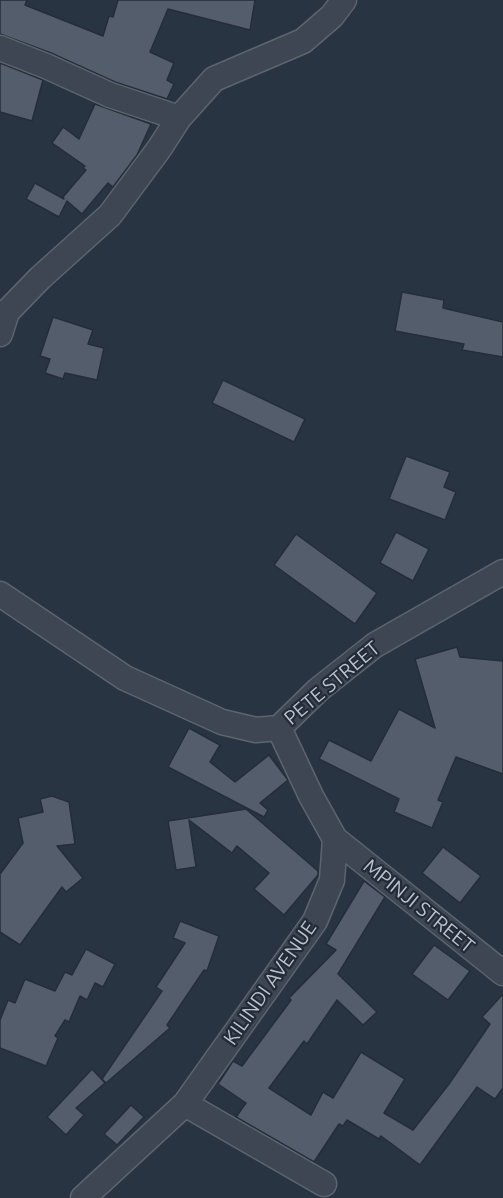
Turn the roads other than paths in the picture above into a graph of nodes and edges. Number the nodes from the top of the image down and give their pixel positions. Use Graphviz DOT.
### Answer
graph roads {
  1 [pos="344,0"];
  2 [pos="0,48"];
  3 [pos="179,117"];
  4 [pos="2,319"];
  5 [pos="503,572"];
  6 [pos="0,594"];
  7 [pos="279,728"];
  8 [pos="335,839"];
  9 [pos="503,973"];
  10 [pos="185,1104"];
  11 [pos="324,1184"];
  12 [pos="83,1198"];
  1 -- 3 [label="street"];
  2 -- 3 [label="street"];
  3 -- 4 [label="street"];
  5 -- 7 [label="street, PETE STREET"];
  6 -- 7 [label="street, PETE STREET"];
  7 -- 8 [label="street"];
  8 -- 9 [label="street, MPINJI STREET"];
  8 -- 10 [label="street, KILINDI AVENUE"];
  10 -- 11 [label="street"];
  10 -- 12 [label="street, KILINDI AVENUE"];
}
